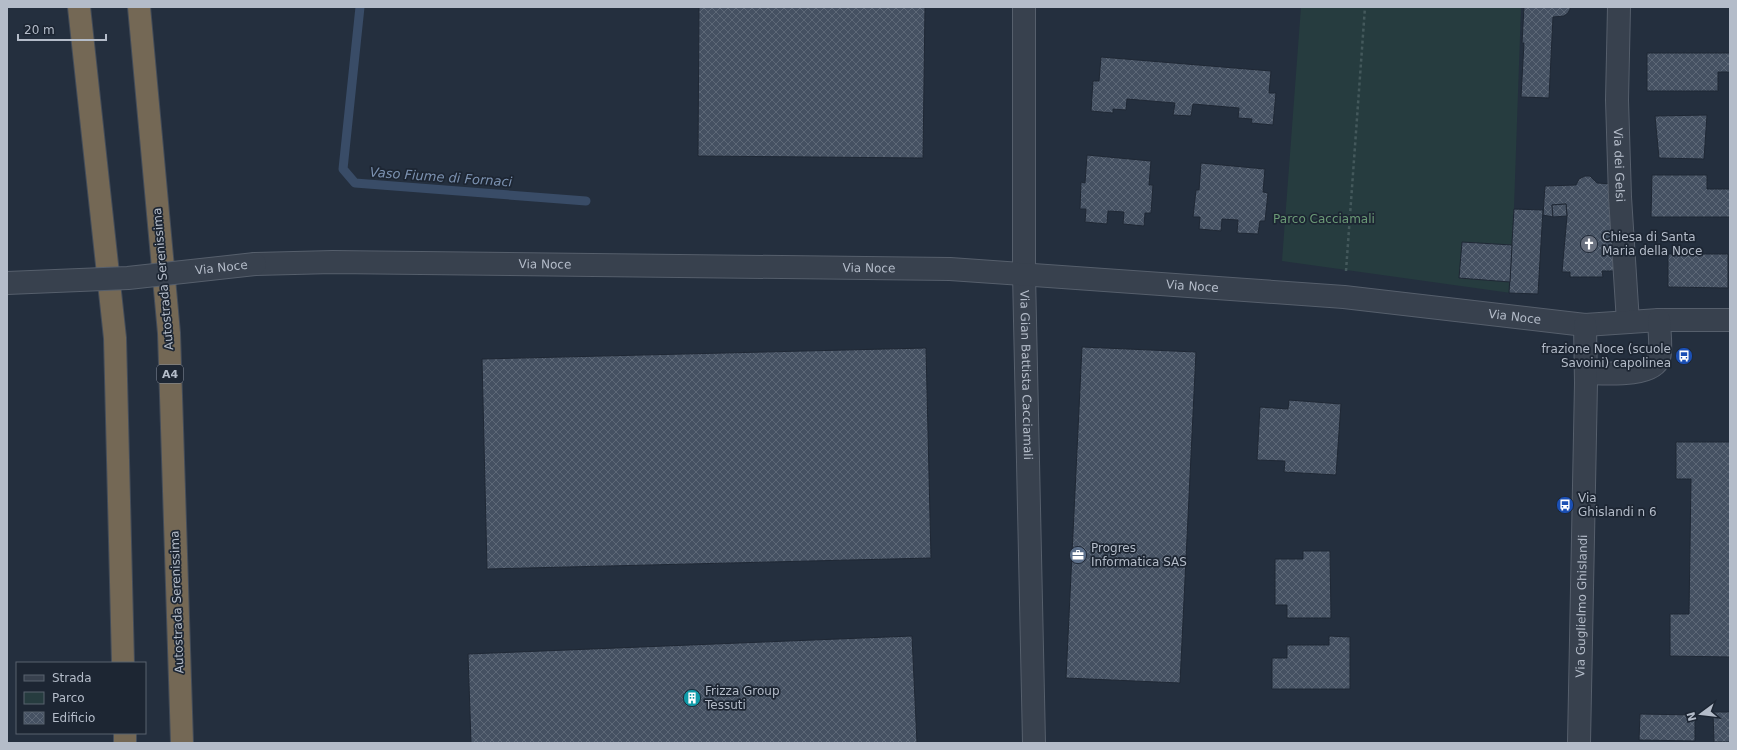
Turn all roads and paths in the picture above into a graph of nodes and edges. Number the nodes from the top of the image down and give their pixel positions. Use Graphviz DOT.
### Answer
graph roads {
  1 [pos="78,7"];
  2 [pos="139,7"];
  3 [pos="1024,7"];
  4 [pos="1365,7"];
  5 [pos="1619,7"];
  6 [pos="1024,274"];
  7 [pos="7,283"];
  8 [pos="1344,297"];
  9 [pos="1659,320"];
  10 [pos="1730,320"];
  11 [pos="1628,322"];
  12 [pos="1584,325"];
  13 [pos="1586,373"];
  14 [pos="123,662"];
  15 [pos="182,743"];
  16 [pos="1034,743"];
  17 [pos="1579,743"];
  1 -- 14 [label="highway"];
  2 -- 15 [label="highway, Autostrada Serenissima / A4"];
  3 -- 6 [label="street, Via Gian Battista Cacciamali"];
  4 -- 8 [label="path"];
  5 -- 11 [label="street, Via dei Gelsi"];
  6 -- 7 [label="street, Via Noce, bridge"];
  6 -- 8 [label="street, Via Noce"];
  6 -- 16 [label="street, Via Gian Battista Cacciamali"];
  8 -- 12 [label="street, Via Noce"];
  9 -- 10 [label="street, Via Noce"];
  9 -- 11 [label="street, Via Noce"];
  9 -- 13 [label="street"];
  11 -- 12 [label="street, Via Noce"];
  12 -- 13 [label="street, Via Guglielmo Ghislandi"];
  13 -- 17 [label="street, Via Guglielmo Ghislandi"];
}
